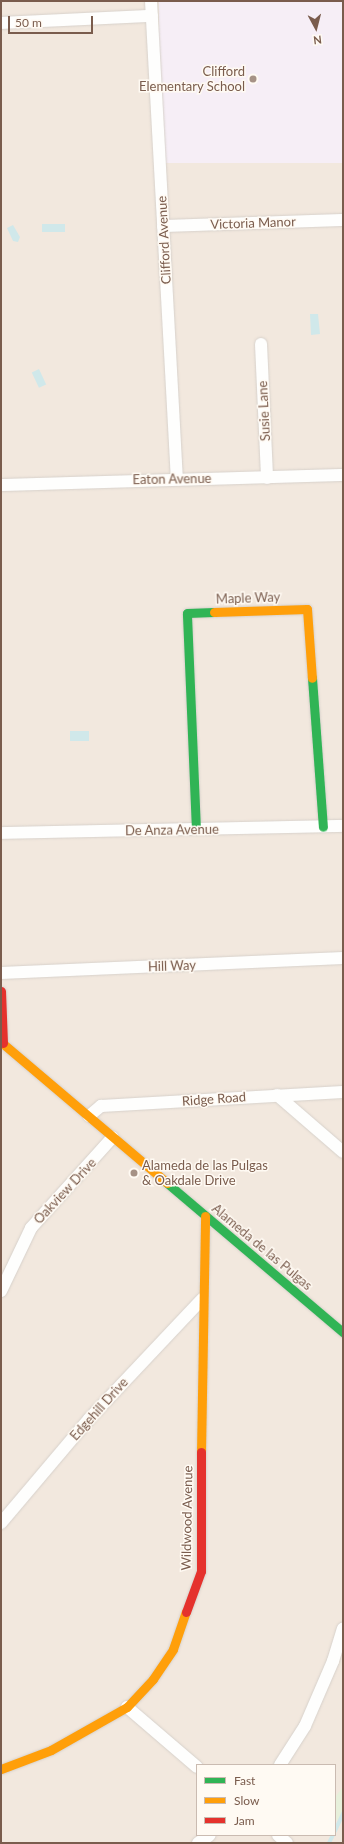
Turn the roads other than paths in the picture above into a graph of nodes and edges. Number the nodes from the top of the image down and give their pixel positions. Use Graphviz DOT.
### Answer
graph roads {
  1 [pos="151,1"];
  2 [pos="152,16"];
  3 [pos="1,23"];
  4 [pos="343,220"];
  5 [pos="163,226"];
  6 [pos="261,344"];
  7 [pos="343,475"];
  8 [pos="176,478"];
  9 [pos="267,478"];
  10 [pos="1,485"];
  11 [pos="343,826"];
  12 [pos="323,827"];
  13 [pos="196,830"];
  14 [pos="1,833"];
  15 [pos="343,958"];
  16 [pos="1,973"];
  17 [pos="1,991"];
  18 [pos="2,1043"];
  19 [pos="343,1092"];
  20 [pos="277,1095"];
  21 [pos="89,1116"];
  22 [pos="113,1138"];
  23 [pos="343,1152"];
  24 [pos="205,1216"];
  25 [pos="1,1291"];
  26 [pos="202,1299"];
  27 [pos="343,1332"];
  28 [pos="1,1523"];
  29 [pos="343,1628"];
  30 [pos="127,1707"];
  31 [pos="281,1764"];
  32 [pos="196,1766"];
  33 [pos="1,1769"];
  34 [pos="208,1836"];
  35 [pos="279,1836"];
  36 [pos="198,1843"];
  37 [pos="287,1843"];
  1 -- 2 [label="street, Clifford Avenue"];
  2 -- 3 [label="street"];
  2 -- 5 [label="street, Clifford Avenue"];
  4 -- 5 [label="street, Victoria Manor"];
  5 -- 8 [label="street, Clifford Avenue"];
  6 -- 9 [label="street, Susie Lane"];
  7 -- 9 [label="street, Eaton Avenue"];
  8 -- 9 [label="street, Eaton Avenue"];
  8 -- 10 [label="street, Eaton Avenue"];
  11 -- 12 [label="street, De Anza Avenue"];
  12 -- 13 [label="street, De Anza Avenue"];
  12 -- 13 [label="street, Maple Way"];
  13 -- 14 [label="street, De Anza Avenue"];
  15 -- 16 [label="street, Hill Way"];
  17 -- 18 [label="street"];
  18 -- 21 [label="street, Alameda de las Pulgas"];
  19 -- 20 [label="street, Ridge Road"];
  20 -- 21 [label="street, Ridge Road"];
  20 -- 23 [label="street"];
  21 -- 22 [label="street, Alameda de las Pulgas"];
  22 -- 24 [label="street, Alameda de las Pulgas"];
  22 -- 25 [label="street, Oakview Drive"];
  24 -- 26 [label="street, Wildwood Avenue"];
  24 -- 27 [label="street, Alameda de las Pulgas"];
  26 -- 28 [label="street, Edgehill Drive"];
  26 -- 30 [label="street, Wildwood Avenue"];
  29 -- 31 [label="street"];
  30 -- 32 [label="street"];
  30 -- 33 [label="street, Wildwood Avenue"];
  34 -- 36 [label="street"];
  35 -- 37 [label="street"];
}
